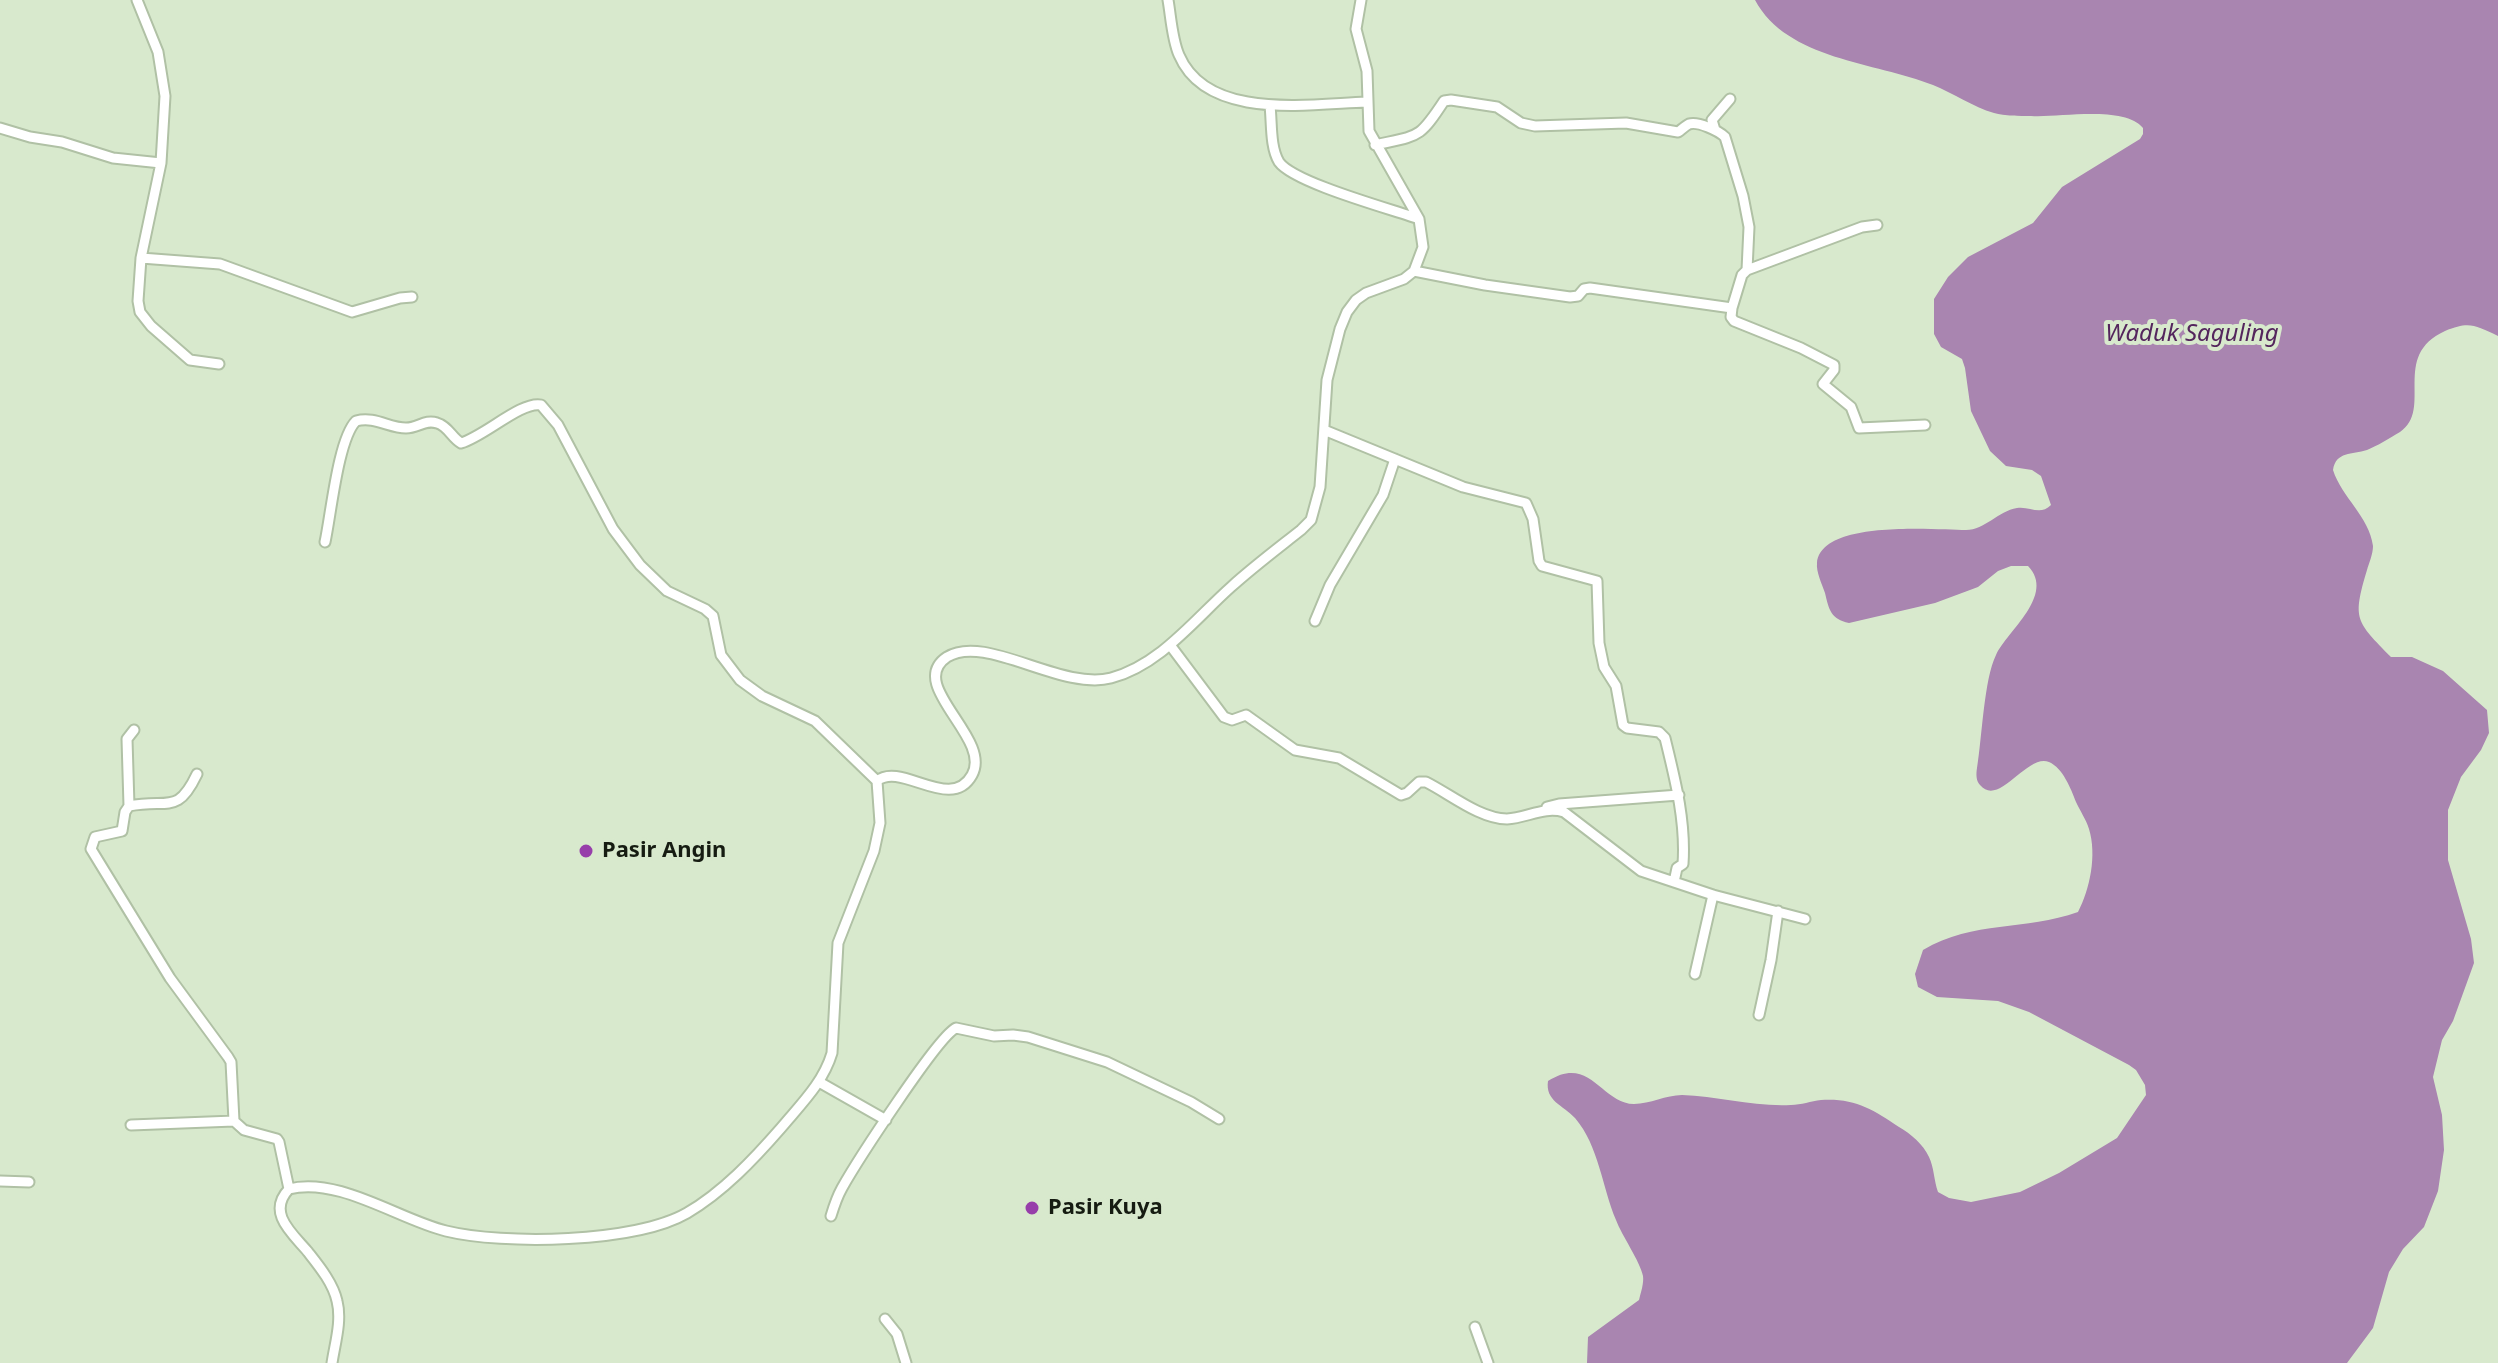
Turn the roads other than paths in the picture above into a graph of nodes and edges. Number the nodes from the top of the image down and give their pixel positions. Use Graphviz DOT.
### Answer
graph roads {
  1 [pos="137,0"];
  2 [pos="1168,0"];
  3 [pos="1361,0"];
  4 [pos="1730,99"];
  5 [pos="1366,102"];
  6 [pos="1270,106"];
  7 [pos="0,128"];
  8 [pos="1715,130"];
  9 [pos="1375,145"];
  10 [pos="161,163"];
  11 [pos="1419,219"];
  12 [pos="1877,225"];
  13 [pos="141,258"];
  14 [pos="1747,270"];
  15 [pos="1414,271"];
  16 [pos="412,297"];
  17 [pos="1732,308"];
  18 [pos="219,364"];
  19 [pos="1925,425"];
  20 [pos="1324,430"];
  21 [pos="1395,459"];
  22 [pos="325,542"];
  23 [pos="1315,621"];
  24 [pos="1170,645"];
  25 [pos="134,730"];
  26 [pos="197,774"];
  27 [pos="877,781"];
  28 [pos="1679,795"];
  29 [pos="129,806"];
  30 [pos="1544,811"];
  31 [pos="1674,882"];
  32 [pos="1713,895"];
  33 [pos="1778,911"];
  34 [pos="1805,919"];
  35 [pos="1695,974"];
  36 [pos="1759,1015"];
  37 [pos="819,1082"];
  38 [pos="1219,1119"];
  39 [pos="886,1120"];
  40 [pos="234,1121"];
  41 [pos="131,1125"];
  42 [pos="0,1181"];
  43 [pos="29,1182"];
  44 [pos="289,1189"];
  45 [pos="831,1216"];
  46 [pos="885,1319"];
  47 [pos="1475,1327"];
  48 [pos="332,1363"];
  49 [pos="906,1363"];
  50 [pos="1488,1363"];
  1 -- 10 [label="street"];
  2 -- 6 [label="street"];
  3 -- 5 [label="street"];
  4 -- 8 [label="street"];
  5 -- 6 [label="street"];
  5 -- 9 [label="street"];
  6 -- 11 [label="street"];
  7 -- 10 [label="street"];
  8 -- 9 [label="street"];
  8 -- 14 [label="street"];
  9 -- 11 [label="street"];
  10 -- 13 [label="street"];
  11 -- 15 [label="street"];
  12 -- 14 [label="street"];
  13 -- 16 [label="street"];
  13 -- 18 [label="street"];
  14 -- 17 [label="street"];
  15 -- 17 [label="street"];
  15 -- 20 [label="street"];
  17 -- 19 [label="street"];
  20 -- 21 [label="street"];
  20 -- 24 [label="street"];
  21 -- 23 [label="street"];
  21 -- 28 [label="street"];
  22 -- 27 [label="street"];
  24 -- 27 [label="street"];
  24 -- 30 [label="street"];
  25 -- 29 [label="street"];
  26 -- 29 [label="street"];
  27 -- 37 [label="street"];
  28 -- 30 [label="street"];
  28 -- 31 [label="street"];
  29 -- 40 [label="street"];
  30 -- 31 [label="street"];
  31 -- 32 [label="street"];
  32 -- 33 [label="street"];
  32 -- 35 [label="street"];
  33 -- 34 [label="street"];
  33 -- 36 [label="street"];
  37 -- 39 [label="street"];
  37 -- 44 [label="street"];
  38 -- 39 [label="street"];
  39 -- 45 [label="street"];
  40 -- 41 [label="street"];
  40 -- 44 [label="street"];
  42 -- 43 [label="street"];
  44 -- 48 [label="street"];
  46 -- 49 [label="street"];
  47 -- 50 [label="street"];
}
